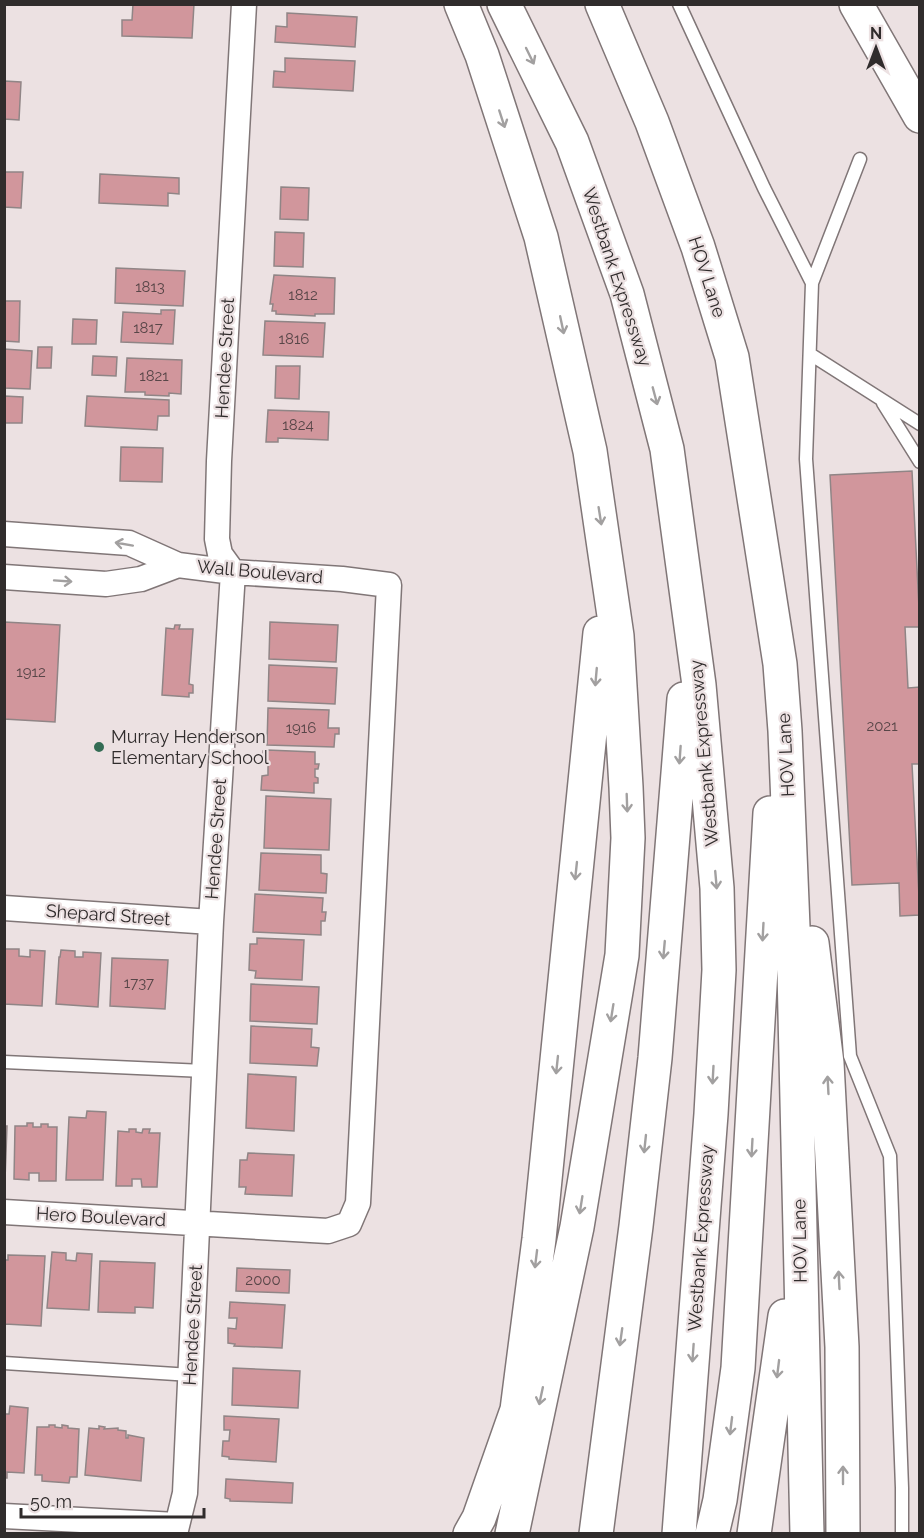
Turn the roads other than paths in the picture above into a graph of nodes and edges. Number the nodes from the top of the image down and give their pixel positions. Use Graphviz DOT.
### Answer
graph roads {
  1 [pos="244,4"];
  2 [pos="461,4"];
  3 [pos="504,4"];
  4 [pos="602,4"];
  5 [pos="679,4"];
  6 [pos="856,4"];
  7 [pos="920,116"];
  8 [pos="860,159"];
  9 [pos="812,283"];
  10 [pos="810,354"];
  11 [pos="881,400"];
  12 [pos="920,424"];
  13 [pos="920,462"];
  14 [pos="4,534"];
  15 [pos="606,556"];
  16 [pos="178,565"];
  17 [pos="233,572"];
  18 [pos="4,577"];
  19 [pos="689,613"];
  20 [pos="780,664"];
  21 [pos="785,731"];
  22 [pos="4,908"];
  23 [pos="211,922"];
  24 [pos="4,1062"];
  25 [pos="204,1071"];
  26 [pos="799,1207"];
  27 [pos="4,1212"];
  28 [pos="198,1222"];
  29 [pos="4,1363"];
  30 [pos="190,1376"];
  31 [pos="4,1516"];
  32 [pos="176,1529"];
  33 [pos="470,1533"];
  34 [pos="512,1533"];
  35 [pos="596,1533"];
  36 [pos="679,1533"];
  37 [pos="712,1533"];
  38 [pos="754,1533"];
  39 [pos="807,1533"];
  40 [pos="843,1533"];
  41 [pos="902,1533"];
  1 -- 17 [label="street, Hendee Street"];
  2 -- 15 [label="highway, one-way"];
  3 -- 19 [label="highway, Westbank Expressway, one-way"];
  4 -- 20 [label="highway, HOV Lane"];
  5 -- 9 [label="lane"];
  6 -- 7 [label="highway"];
  8 -- 9 [label="lane"];
  9 -- 10 [label="lane"];
  10 -- 11 [label="lane"];
  10 -- 41 [label="lane"];
  11 -- 12 [label="lane"];
  11 -- 13 [label="lane"];
  16 -- 14 [label="street, Wall Boulevard, one-way"];
  15 -- 33 [label="highway, one-way"];
  15 -- 34 [label="highway, one-way"];
  16 -- 17 [label="street, Wall Boulevard"];
  18 -- 16 [label="street, Wall Boulevard, one-way"];
  17 -- 23 [label="street, Hendee Street"];
  17 -- 28 [label="street, Wall Boulevard"];
  19 -- 35 [label="highway, one-way"];
  19 -- 36 [label="highway, Westbank Expressway, one-way"];
  20 -- 21 [label="highway, HOV Lane"];
  20 -- 37 [label="highway, one-way"];
  21 -- 26 [label="highway, HOV Lane"];
  40 -- 21 [label="highway, one-way"];
  22 -- 23 [label="street, Shepard Street"];
  23 -- 25 [label="street, Hendee Street"];
  24 -- 25 [label="lane"];
  25 -- 28 [label="street, Hendee Street"];
  26 -- 38 [label="highway, one-way"];
  26 -- 39 [label="highway, HOV Lane"];
  27 -- 28 [label="street, Hero Boulevard"];
  28 -- 30 [label="street, Hendee Street"];
  29 -- 30 [label="lane"];
  30 -- 32 [label="street, Hendee Street"];
  31 -- 32 [label="street"];
}
